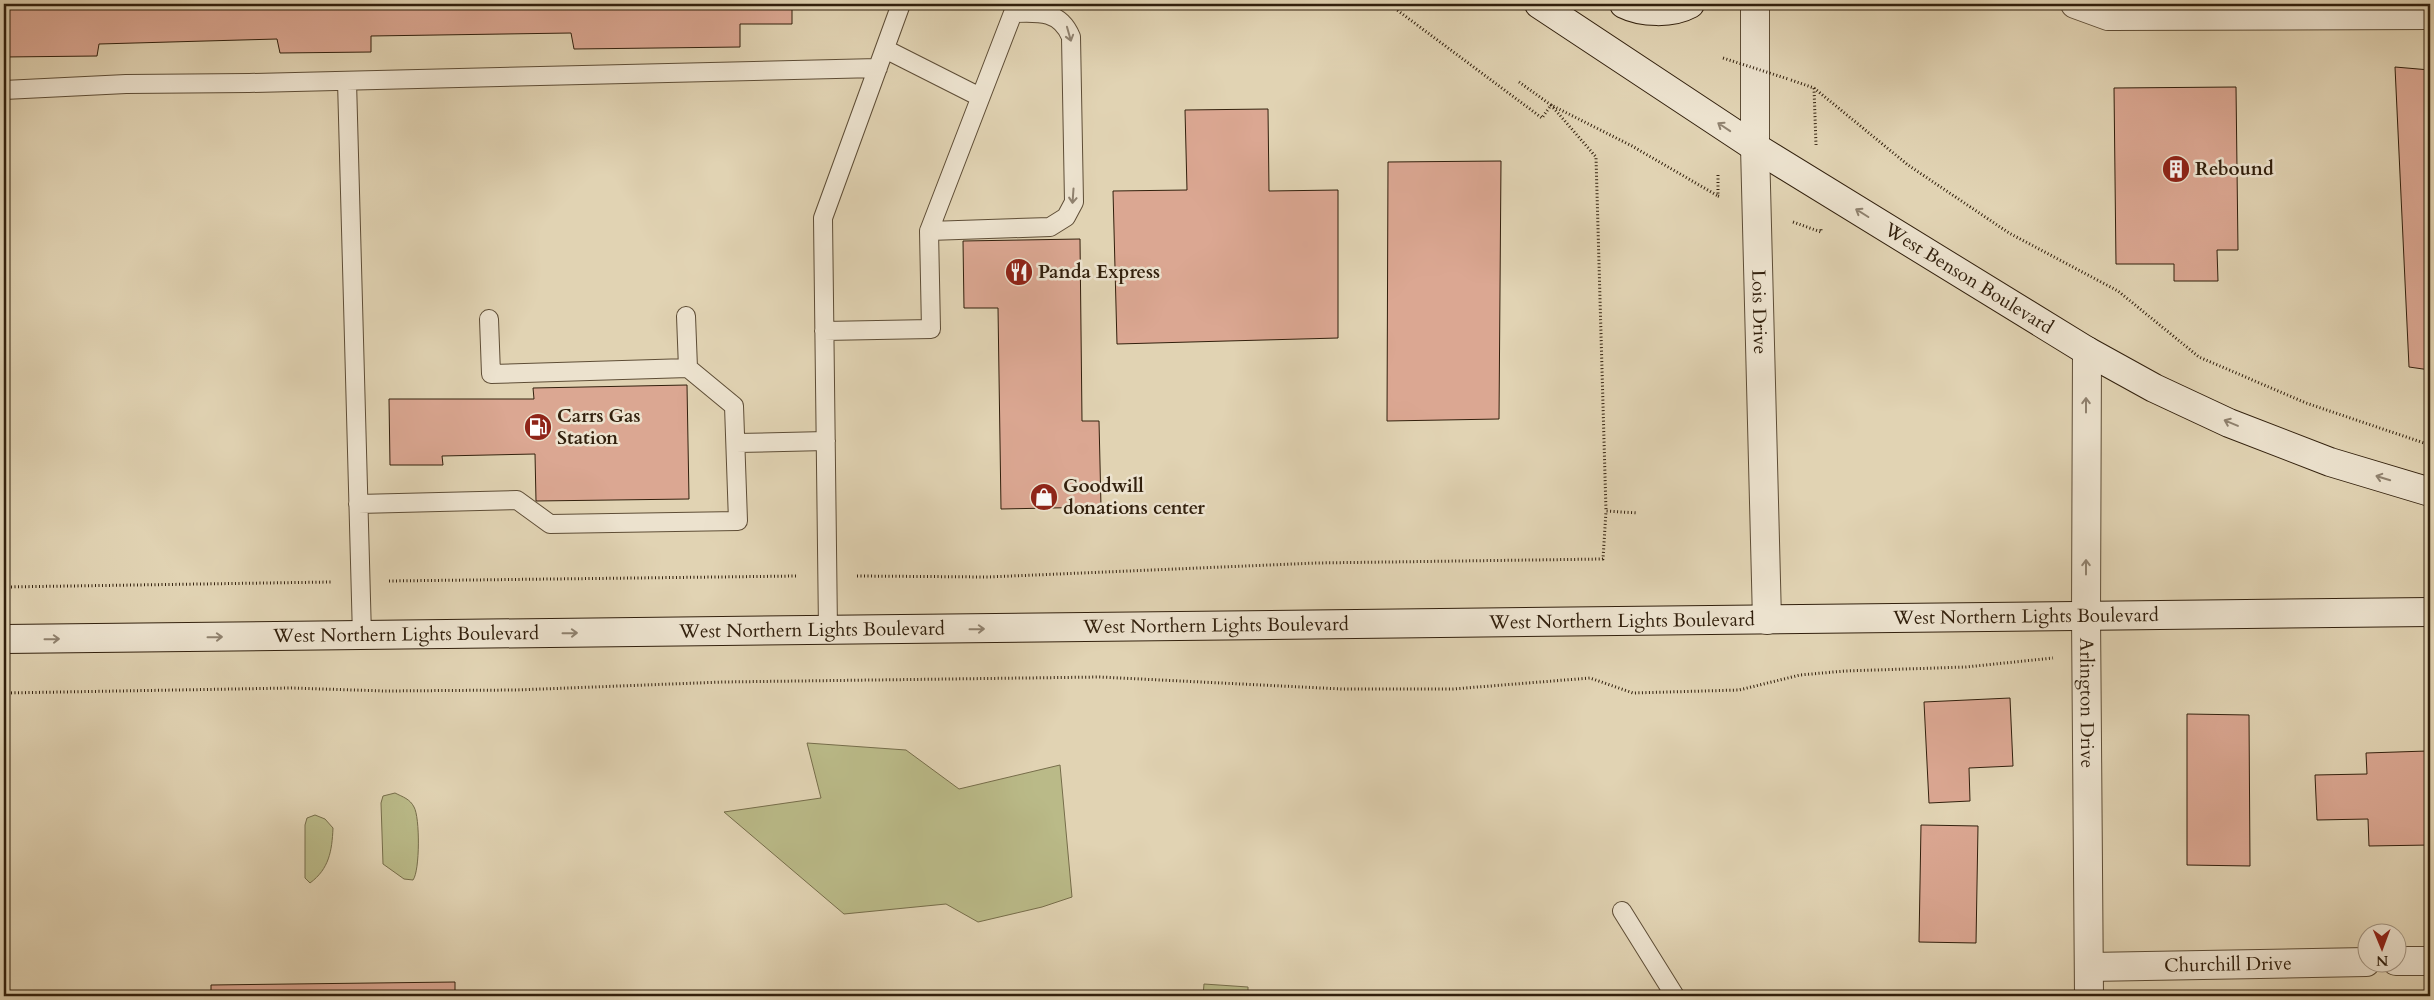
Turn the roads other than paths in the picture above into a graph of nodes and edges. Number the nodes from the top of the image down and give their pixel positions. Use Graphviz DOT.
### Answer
graph roads {
  1 [pos="901,4"];
  2 [pos="1539,4"];
  3 [pos="1624,4"];
  4 [pos="1690,4"];
  5 [pos="1755,4"];
  6 [pos="2075,4"];
  7 [pos="2391,9"];
  8 [pos="2430,15"];
  9 [pos="885,48"];
  10 [pos="878,68"];
  11 [pos="347,81"];
  12 [pos="4,90"];
  13 [pos="980,97"];
  14 [pos="1755,147"];
  15 [pos="929,231"];
  16 [pos="686,316"];
  17 [pos="489,318"];
  18 [pos="824,331"];
  19 [pos="2087,351"];
  20 [pos="688,368"];
  21 [pos="826,441"];
  22 [pos="736,444"];
  23 [pos="2430,492"];
  24 [pos="358,504"];
  25 [pos="2430,612"];
  26 [pos="2086,616"];
  27 [pos="1767,620"];
  28 [pos="828,630"];
  29 [pos="362,636"];
  30 [pos="4,639"];
  31 [pos="1622,911"];
  32 [pos="2406,961"];
  33 [pos="2430,961"];
  34 [pos="2356,962"];
  35 [pos="2089,967"];
  36 [pos="1675,996"];
  37 [pos="2089,996"];
  1 -- 9 [label="lane"];
  14 -- 2 [label="main road, West Benson Boulevard, one-way"];
  3 -- 4 [label="main road"];
  5 -- 14 [label="main road, Lois Drive"];
  6 -- 7 [label="main road"];
  7 -- 8 [label="main road"];
  9 -- 10 [label="lane"];
  9 -- 13 [label="lane"];
  10 -- 11 [label="lane"];
  10 -- 18 [label="lane"];
  11 -- 12 [label="lane"];
  11 -- 24 [label="lane"];
  13 -- 15 [label="lane"];
  13 -- 15 [label="lane, one-way"];
  19 -- 14 [label="main road, West Benson Boulevard, one-way"];
  14 -- 27 [label="main road, Lois Drive"];
  15 -- 18 [label="lane"];
  16 -- 20 [label="lane"];
  17 -- 20 [label="lane"];
  18 -- 21 [label="lane"];
  23 -- 19 [label="main road, West Benson Boulevard, one-way"];
  26 -- 19 [label="main road, Arlington Drive, one-way"];
  20 -- 22 [label="lane"];
  21 -- 22 [label="lane"];
  21 -- 28 [label="lane"];
  22 -- 24 [label="lane"];
  24 -- 29 [label="lane"];
  25 -- 26 [label="main road, West Northern Lights Boulevard"];
  26 -- 27 [label="main road, West Northern Lights Boulevard"];
  26 -- 35 [label="main road, Arlington Drive"];
  28 -- 27 [label="main road, West Northern Lights Boulevard, one-way"];
  29 -- 28 [label="main road, West Northern Lights Boulevard, one-way"];
  30 -- 29 [label="main road, West Northern Lights Boulevard, one-way"];
  31 -- 36 [label="lane"];
  32 -- 33 [label="main road"];
  34 -- 35 [label="main road, Churchill Drive"];
  35 -- 37 [label="main road, Arlington Drive"];
}
